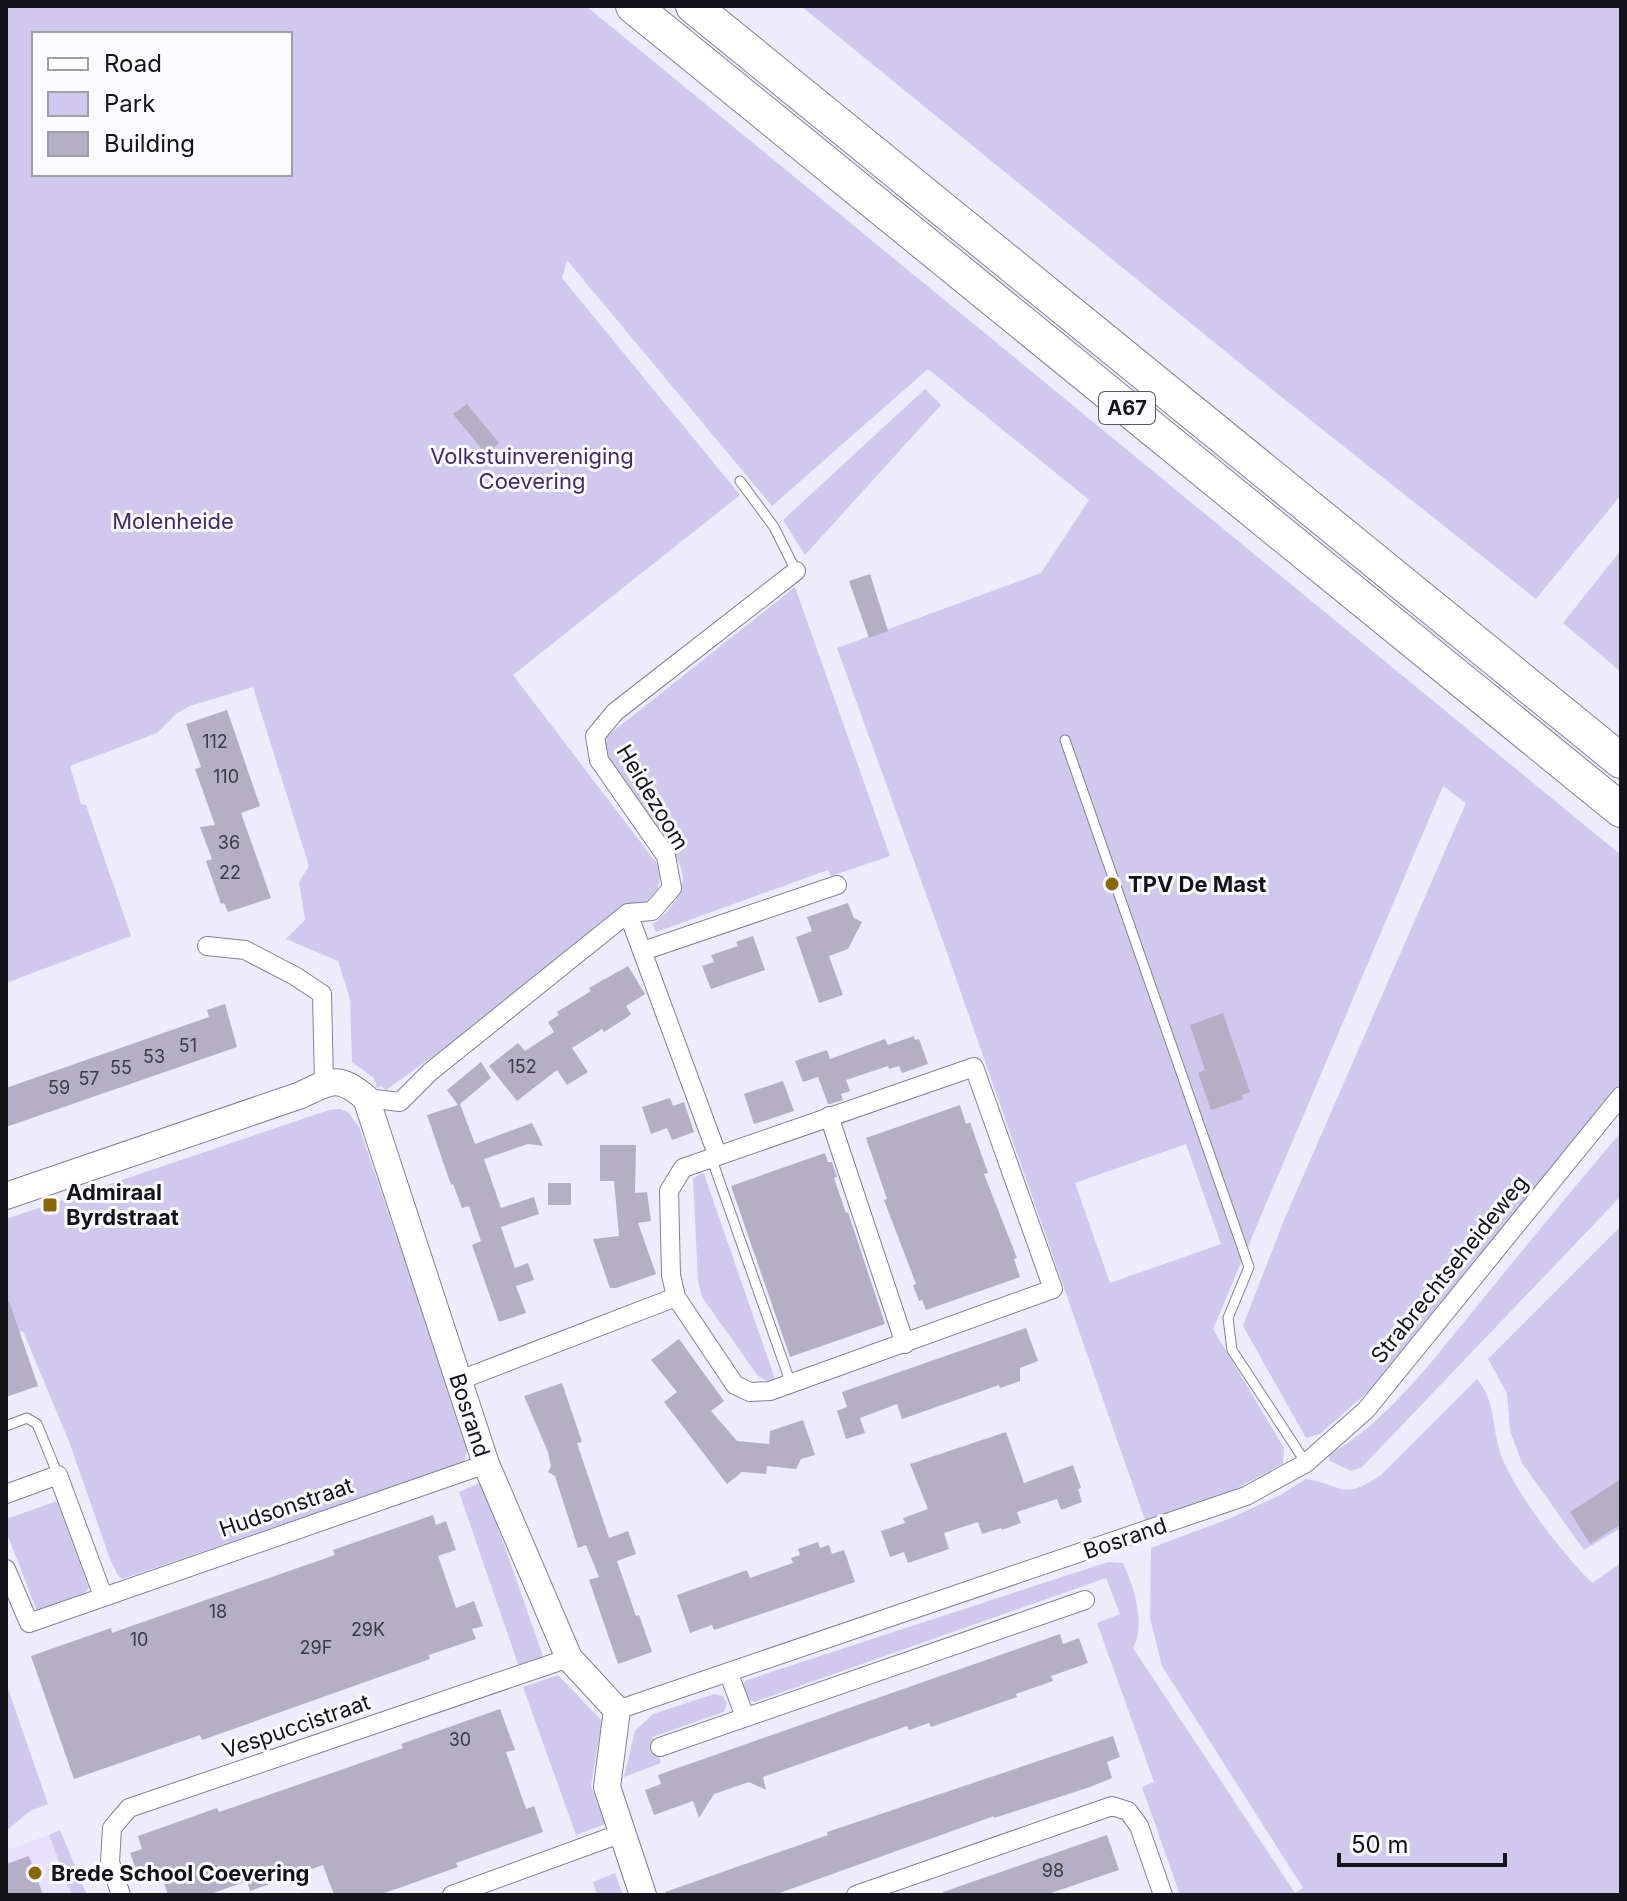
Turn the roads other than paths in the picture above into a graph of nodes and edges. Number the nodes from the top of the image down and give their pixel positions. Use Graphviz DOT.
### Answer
graph roads {
  1 [pos="633,6"];
  2 [pos="693,6"];
  3 [pos="740,481"];
  4 [pos="796,571"];
  5 [pos="1065,740"];
  6 [pos="1621,761"];
  7 [pos="1621,810"];
  8 [pos="837,885"];
  9 [pos="628,913"];
  10 [pos="207,946"];
  11 [pos="643,951"];
  12 [pos="324,1083"];
  13 [pos="1621,1096"];
  14 [pos="366,1098"];
  15 [pos="829,1116"];
  16 [pos="714,1156"];
  17 [pos="6,1196"];
  18 [pos="676,1297"];
  19 [pos="905,1344"];
  20 [pos="460,1380"];
  21 [pos="791,1384"];
  22 [pos="6,1426"];
  23 [pos="1306,1463"];
  24 [pos="486,1464"];
  25 [pos="58,1475"];
  26 [pos="6,1494"];
  27 [pos="6,1569"];
  28 [pos="103,1596"];
  29 [pos="1085,1600"];
  30 [pos="569,1658"];
  31 [pos="729,1674"];
  32 [pos="617,1710"];
  33 [pos="745,1717"];
  34 [pos="660,1747"];
  35 [pos="622,1833"];
  36 [pos="121,1895"];
  37 [pos="452,1895"];
  38 [pos="643,1895"];
  39 [pos="856,1895"];
  40 [pos="1163,1895"];
  1 -- 7 [label="highway, A67"];
  2 -- 6 [label="highway, A67"];
  3 -- 4 [label="lane, Heidezoom"];
  4 -- 9 [label="street, Heidezoom"];
  5 -- 23 [label="lane"];
  8 -- 11 [label="street"];
  9 -- 11 [label="street"];
  9 -- 14 [label="street"];
  10 -- 12 [label="street"];
  11 -- 16 [label="street"];
  12 -- 14 [label="street"];
  12 -- 17 [label="street"];
  13 -- 23 [label="street, Strabrechtseheideweg"];
  14 -- 20 [label="street, Bosrand"];
  15 -- 16 [label="street"];
  15 -- 19 [label="street"];
  15 -- 19 [label="street"];
  16 -- 18 [label="street"];
  16 -- 21 [label="lane"];
  18 -- 20 [label="street"];
  18 -- 21 [label="street"];
  19 -- 21 [label="street"];
  20 -- 24 [label="street, Bosrand"];
  22 -- 25 [label="lane"];
  23 -- 31 [label="street, Bosrand"];
  24 -- 28 [label="street, Hudsonstraat"];
  24 -- 30 [label="street, Bosrand"];
  25 -- 26 [label="street"];
  25 -- 28 [label="street"];
  27 -- 28 [label="street, Hudsonstraat"];
  29 -- 33 [label="street"];
  30 -- 32 [label="street, Bosrand"];
  30 -- 36 [label="street, Vespuccistraat"];
  31 -- 32 [label="street, Bosrand"];
  31 -- 33 [label="street"];
  32 -- 35 [label="street"];
  33 -- 34 [label="street"];
  35 -- 37 [label="street"];
  35 -- 38 [label="street"];
  39 -- 40 [label="street"];
}
